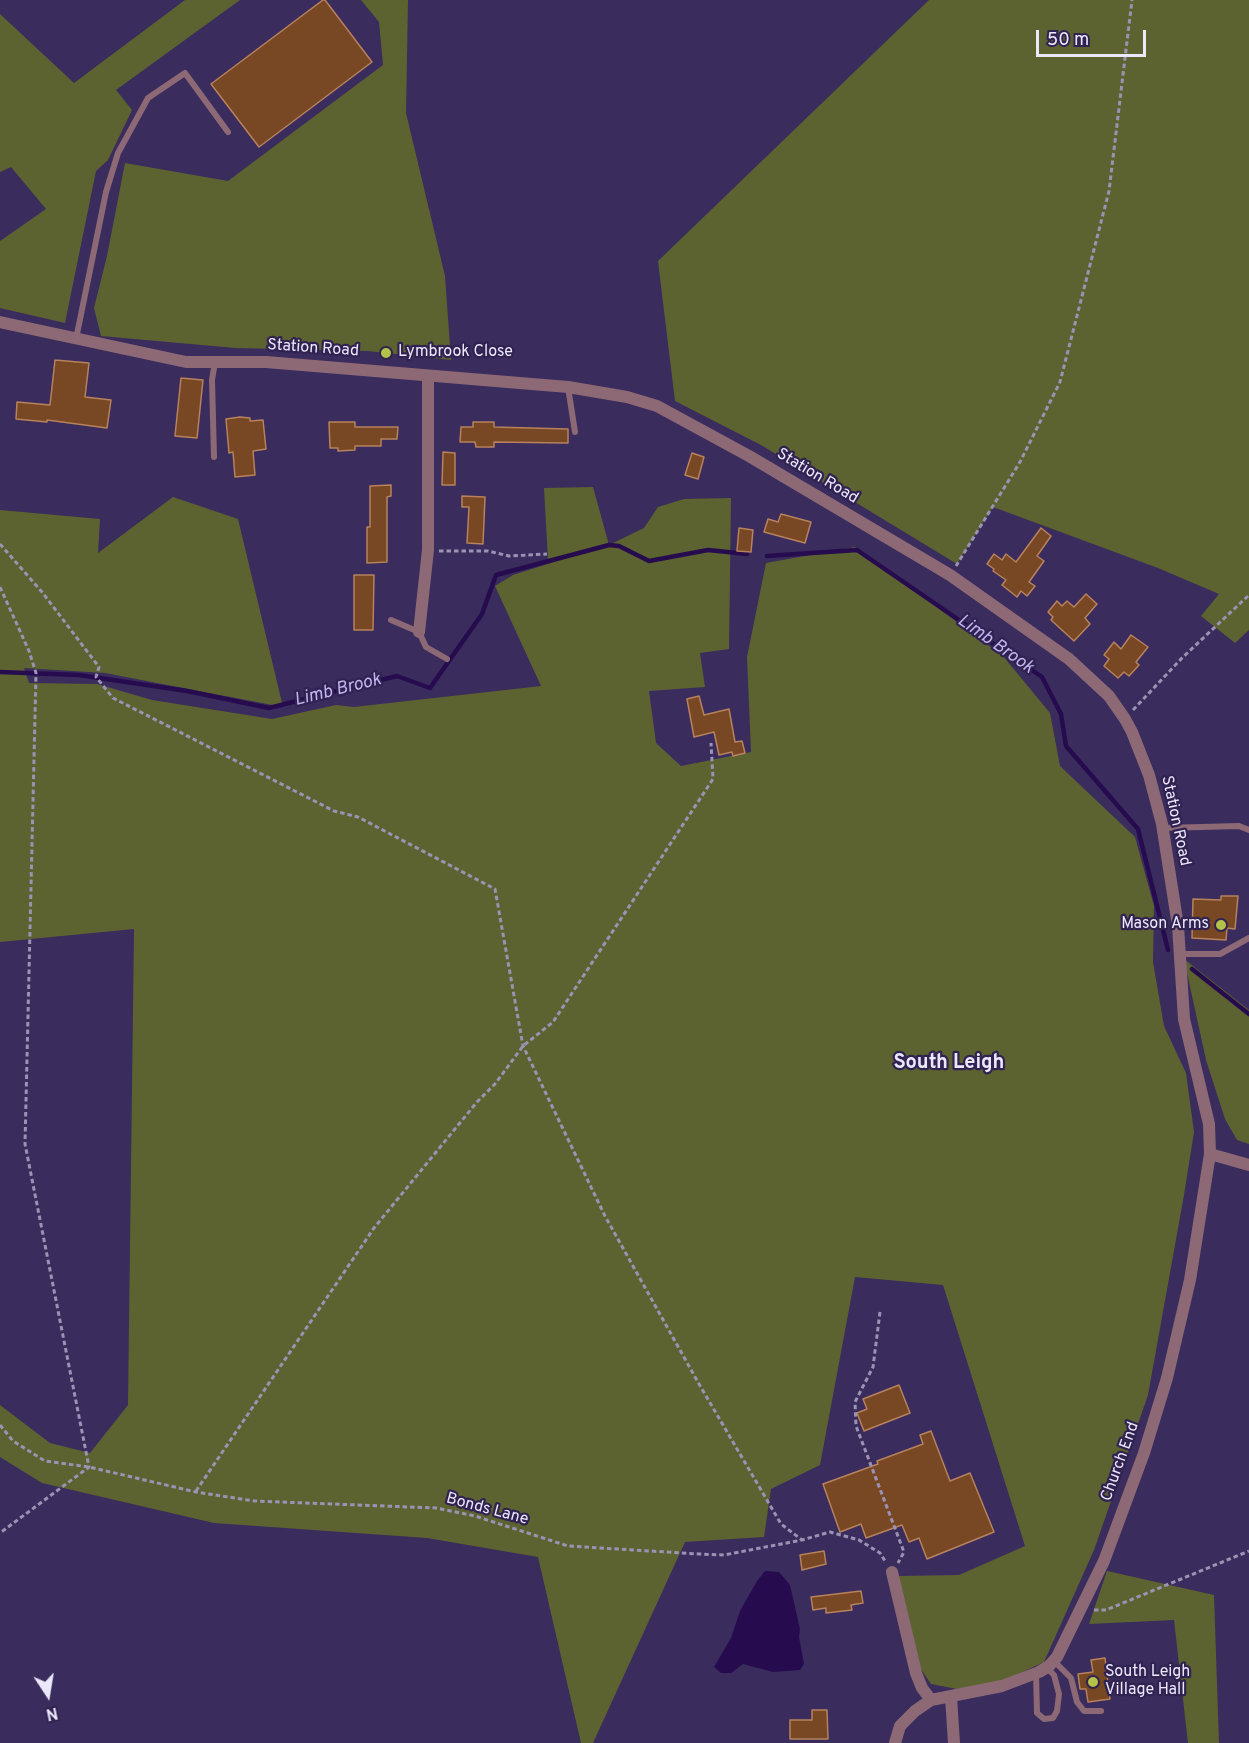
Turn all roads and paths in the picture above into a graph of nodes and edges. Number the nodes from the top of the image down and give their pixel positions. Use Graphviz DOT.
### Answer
graph roads {
  1 [pos="1132,0"];
  2 [pos="228,132"];
  3 [pos="0,322"];
  4 [pos="76,339"];
  5 [pos="215,362"];
  6 [pos="428,376"];
  7 [pos="568,387"];
  8 [pos="575,432"];
  9 [pos="214,457"];
  10 [pos="0,544"];
  11 [pos="428,550"];
  12 [pos="548,554"];
  13 [pos="950,575"];
  14 [pos="0,587"];
  15 [pos="1249,595"];
  16 [pos="391,620"];
  17 [pos="419,632"];
  18 [pos="447,659"];
  19 [pos="1125,719"];
  20 [pos="711,743"];
  21 [pos="1162,828"];
  22 [pos="1249,830"];
  23 [pos="1249,938"];
  24 [pos="1179,954"];
  25 [pos="523,1046"];
  26 [pos="1210,1154"];
  27 [pos="1249,1165"];
  28 [pos="880,1312"];
  29 [pos="0,1425"];
  30 [pos="89,1467"];
  31 [pos="196,1491"];
  32 [pos="0,1533"];
  33 [pos="802,1540"];
  34 [pos="1249,1551"];
  35 [pos="892,1572"];
  36 [pos="1080,1609"];
  37 [pos="1046,1667"];
  38 [pos="951,1697"];
  39 [pos="931,1700"];
  40 [pos="1101,1711"];
  41 [pos="896,1743"];
  42 [pos="954,1743"];
  1 -- 13 [label="path"];
  2 -- 4 [label="lane"];
  3 -- 4 [label="street, Station Road"];
  4 -- 5 [label="street, Station Road"];
  5 -- 6 [label="street, Station Road"];
  5 -- 9 [label="lane"];
  6 -- 7 [label="street, Station Road"];
  6 -- 11 [label="street"];
  7 -- 8 [label="lane"];
  7 -- 13 [label="street, Station Road"];
  10 -- 25 [label="path"];
  11 -- 12 [label="path"];
  11 -- 17 [label="street"];
  13 -- 19 [label="street, Station Road"];
  14 -- 30 [label="path"];
  15 -- 19 [label="path"];
  16 -- 17 [label="lane"];
  17 -- 18 [label="lane"];
  19 -- 21 [label="street, Station Road"];
  20 -- 25 [label="path"];
  21 -- 22 [label="lane"];
  21 -- 24 [label="street, Station Road"];
  23 -- 24 [label="lane"];
  24 -- 26 [label="street, Station Road"];
  25 -- 31 [label="path"];
  25 -- 33 [label="path"];
  26 -- 27 [label="street"];
  26 -- 36 [label="street, Church End"];
  28 -- 35 [label="path"];
  29 -- 30 [label="path, Bonds Lane"];
  30 -- 31 [label="path, Bonds Lane"];
  30 -- 32 [label="path"];
  31 -- 33 [label="path, Bonds Lane"];
  33 -- 35 [label="path, Bonds Lane"];
  34 -- 36 [label="path"];
  35 -- 39 [label="street"];
  36 -- 37 [label="street, Church End"];
  37 -- 37 [label="lane"];
  37 -- 38 [label="street"];
  37 -- 40 [label="lane"];
  38 -- 39 [label="street"];
  38 -- 42 [label="street"];
  39 -- 41 [label="street"];
}
